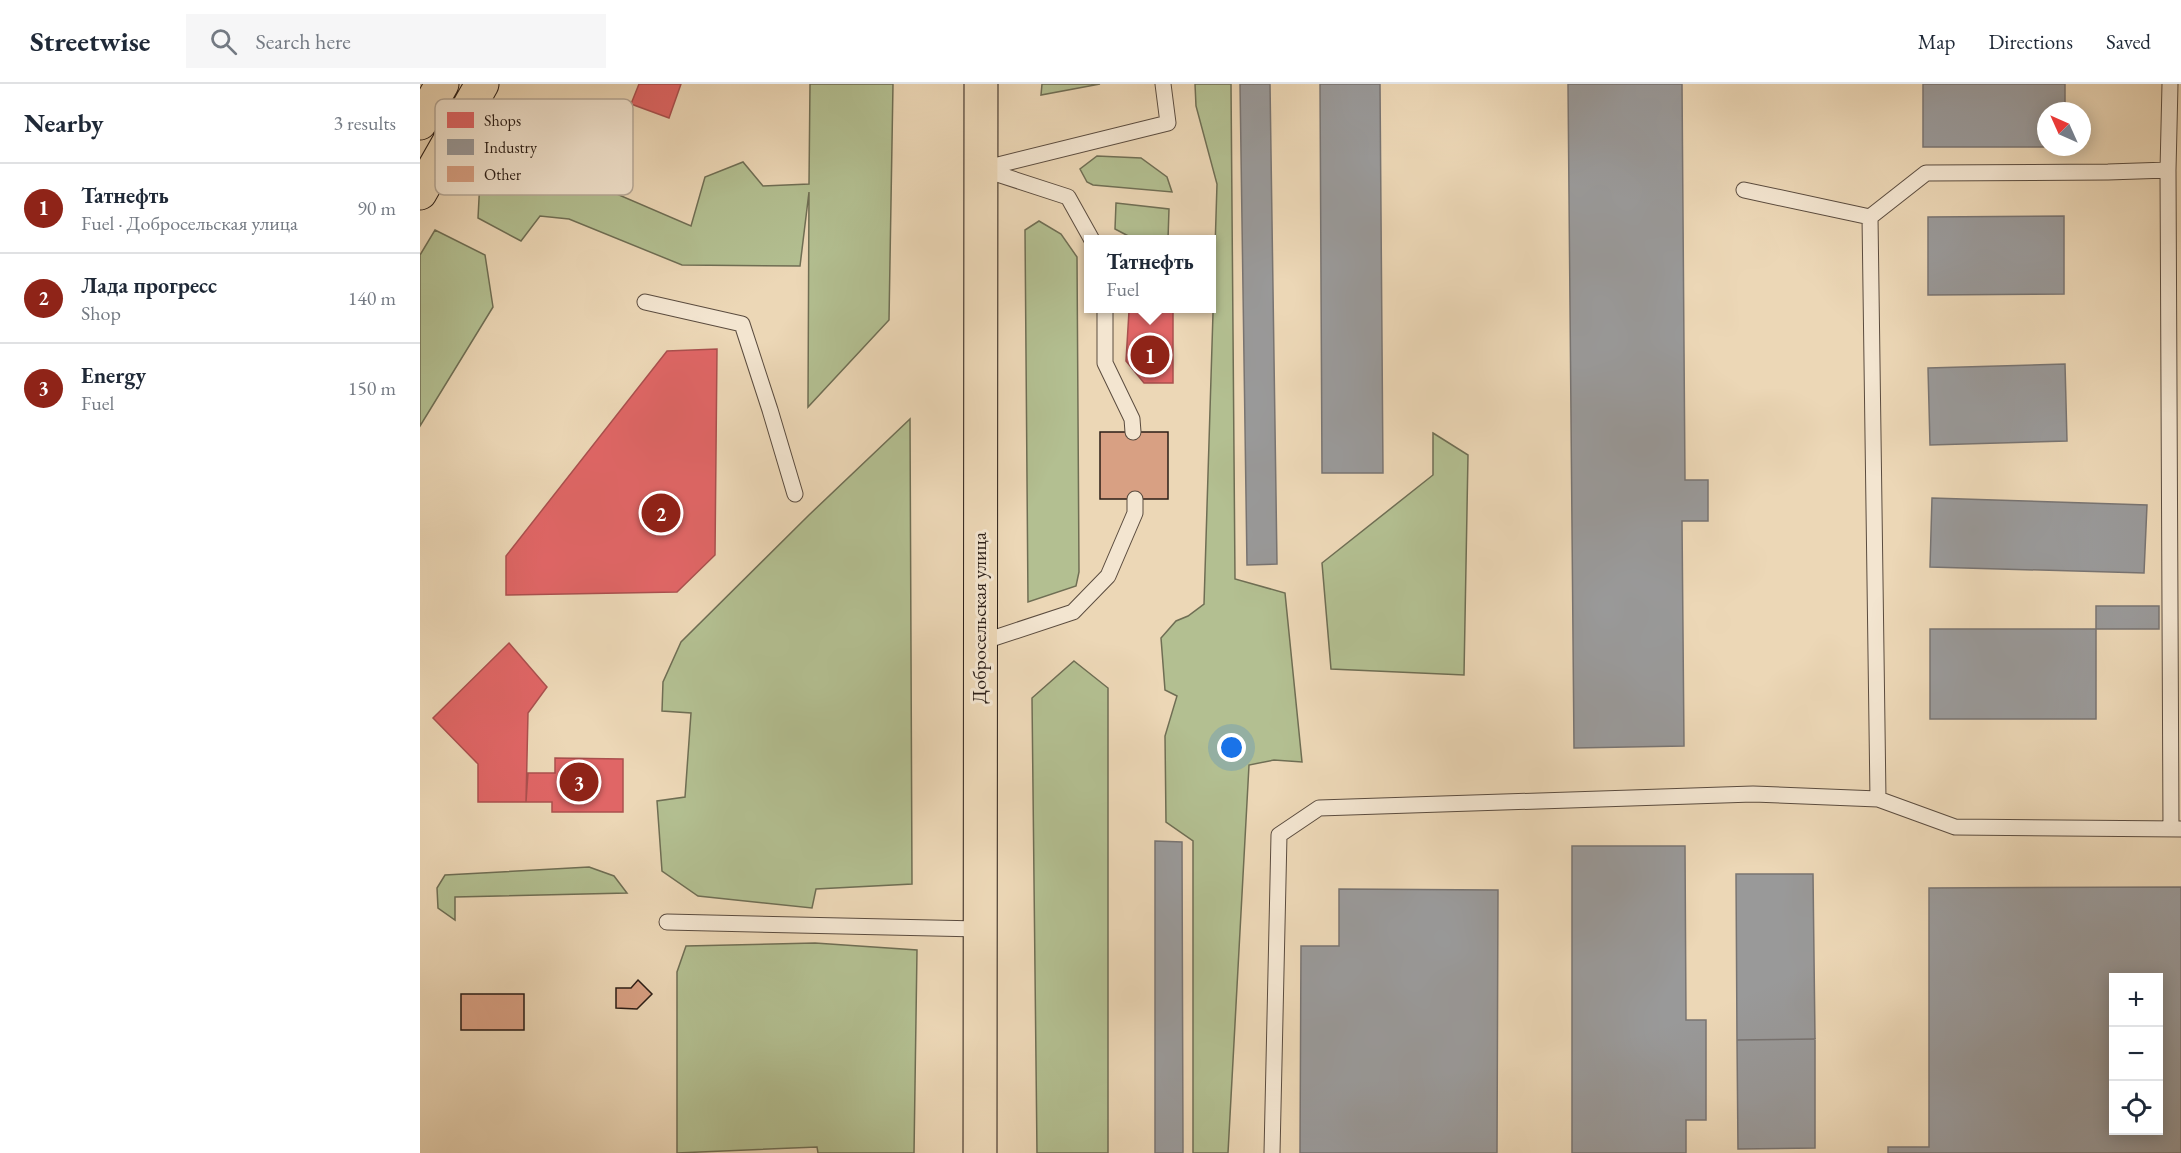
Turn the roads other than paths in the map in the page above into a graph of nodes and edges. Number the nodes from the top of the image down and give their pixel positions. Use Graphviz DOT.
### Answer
graph roads {
  1 [pos="442,84"];
  2 [pos="482,84"];
  3 [pos="981,84"];
  4 [pos="1163,84"];
  5 [pos="2170,84"];
  6 [pos="473,99"];
  7 [pos="420,123"];
  8 [pos="435,167"];
  9 [pos="982,169"];
  10 [pos="2168,170"];
  11 [pos="1744,190"];
  12 [pos="420,193"];
  13 [pos="1870,217"];
  14 [pos="1089,235"];
  15 [pos="645,302"];
  16 [pos="1105,313"];
  17 [pos="1133,432"];
  18 [pos="795,494"];
  19 [pos="1135,499"];
  20 [pos="979,643"];
  21 [pos="1878,799"];
  22 [pos="2176,829"];
  23 [pos="667,922"];
  24 [pos="979,929"];
  25 [pos="980,1153"];
  26 [pos="1272,1153"];
  1 -- 7 [label="main road"];
  2 -- 6 [label="main road"];
  3 -- 9 [label="main road, Добросельская улица"];
  4 -- 9 [label="lane"];
  5 -- 10 [label="lane"];
  8 -- 12 [label="main road"];
  9 -- 14 [label="lane"];
  9 -- 20 [label="main road, Добросельская улица"];
  10 -- 13 [label="lane"];
  10 -- 22 [label="lane"];
  11 -- 13 [label="lane"];
  13 -- 21 [label="lane"];
  15 -- 18 [label="lane"];
  16 -- 17 [label="lane"];
  19 -- 20 [label="lane"];
  20 -- 24 [label="main road, Добросельская улица"];
  21 -- 22 [label="lane"];
  21 -- 26 [label="lane"];
  23 -- 24 [label="lane"];
  24 -- 25 [label="main road, Добросельская улица"];
}
